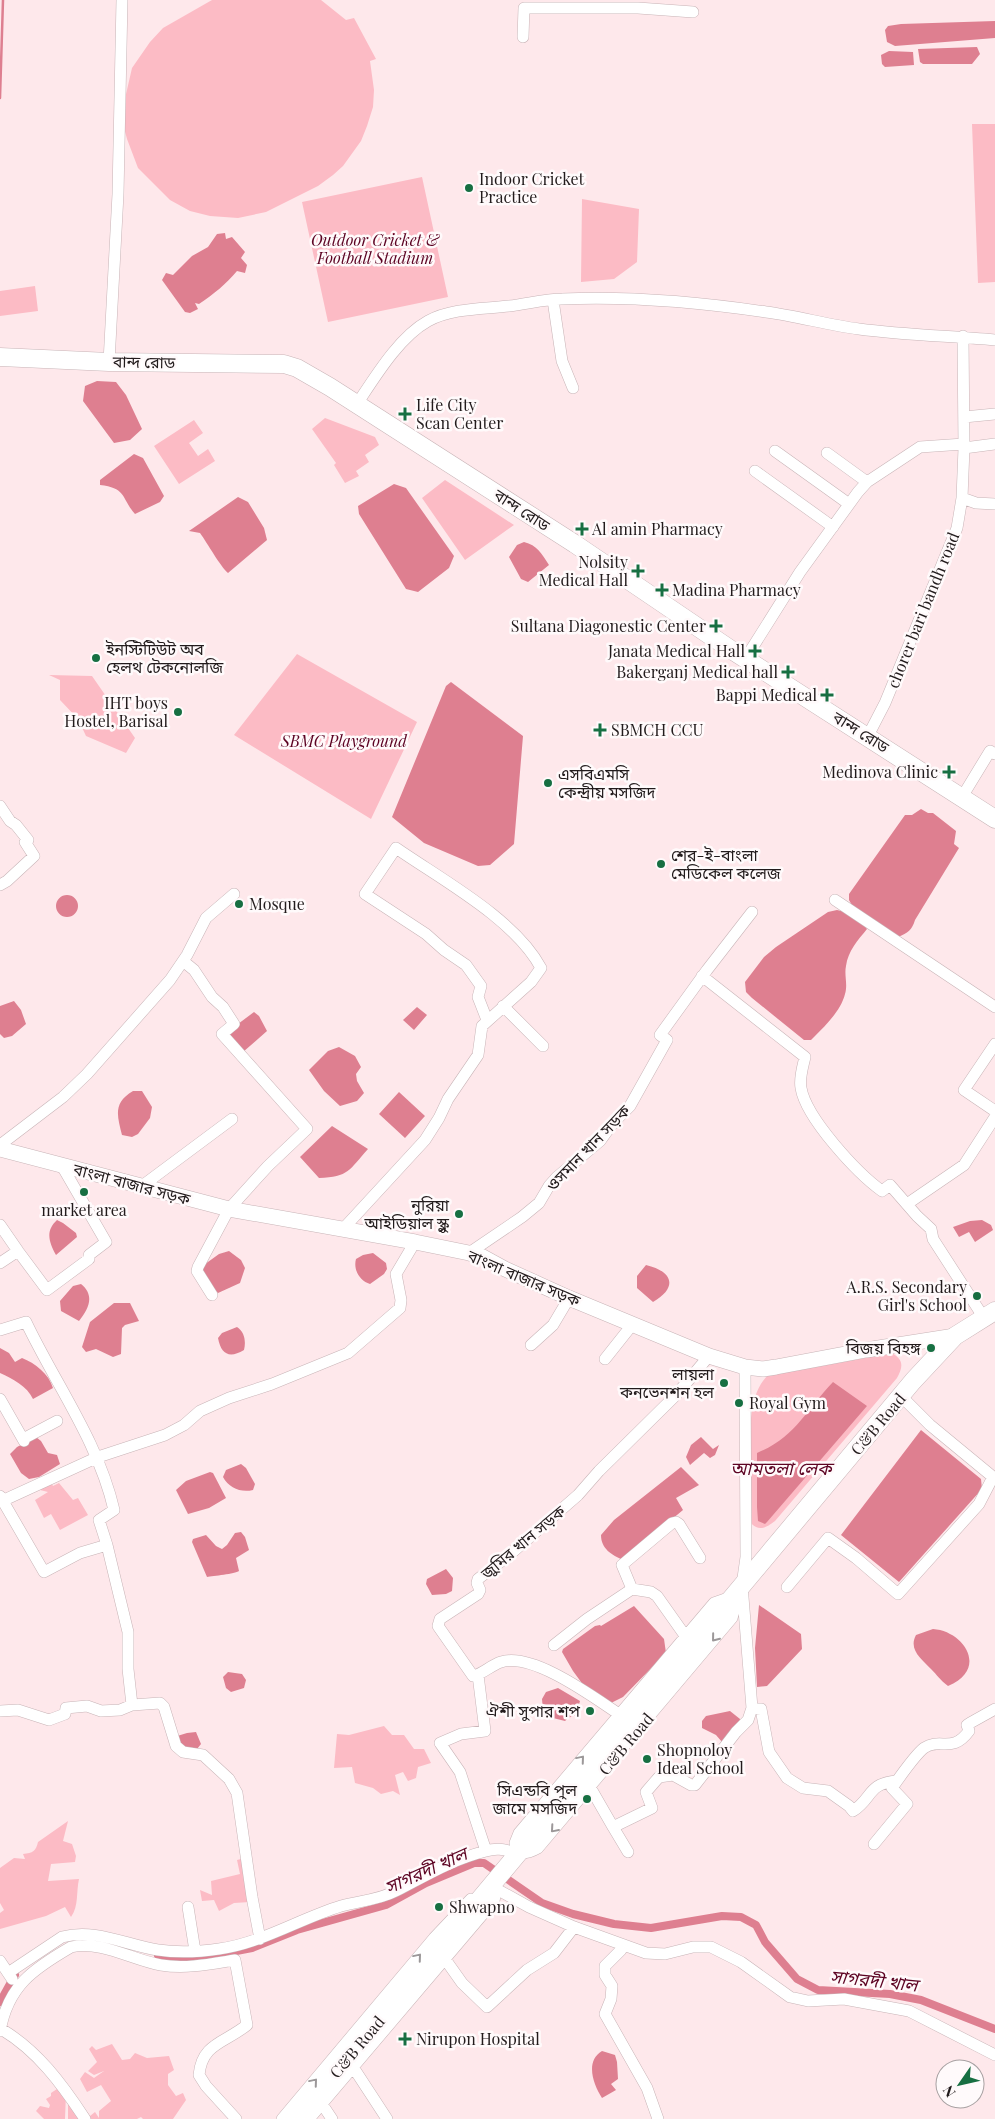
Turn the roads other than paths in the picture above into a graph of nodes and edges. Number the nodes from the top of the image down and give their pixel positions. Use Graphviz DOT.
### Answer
graph roads {
  1 [pos="122,0"];
  2 [pos="523,4"];
  3 [pos="693,12"];
  4 [pos="523,37"];
  5 [pos="553,300"];
  6 [pos="963,336"];
  7 [pos="995,340"];
  8 [pos="0,350"];
  9 [pos="0,356"];
  10 [pos="109,358"];
  11 [pos="573,388"];
  12 [pos="360,400"];
  13 [pos="995,414"];
  14 [pos="964,417"];
  15 [pos="995,444"];
  16 [pos="964,446"];
  17 [pos="775,451"];
  18 [pos="827,453"];
  19 [pos="755,471"];
  20 [pos="867,482"];
  21 [pos="962,498"];
  22 [pos="849,504"];
  23 [pos="995,504"];
  24 [pos="833,527"];
  25 [pos="643,587"];
  26 [pos="749,653"];
  27 [pos="871,730"];
  28 [pos="993,750"];
  29 [pos="964,794"];
  30 [pos="0,806"];
  31 [pos="995,810"];
  32 [pos="995,819"];
  33 [pos="0,885"];
  34 [pos="234,894"];
  35 [pos="836,900"];
  36 [pos="752,912"];
  37 [pos="183,961"];
  38 [pos="702,976"];
  39 [pos="503,1006"];
  40 [pos="995,1007"];
  41 [pos="487,1020"];
  42 [pos="995,1044"];
  43 [pos="543,1046"];
  44 [pos="995,1111"];
  45 [pos="995,1117"];
  46 [pos="232,1119"];
  47 [pos="0,1150"];
  48 [pos="62,1166"];
  49 [pos="142,1186"];
  50 [pos="906,1204"];
  51 [pos="229,1209"];
  52 [pos="0,1225"];
  53 [pos="343,1229"];
  54 [pos="415,1242"];
  55 [pos="18,1251"];
  56 [pos="469,1253"];
  57 [pos="0,1264"];
  58 [pos="212,1295"];
  59 [pos="569,1298"];
  60 [pos="989,1314"];
  61 [pos="632,1324"];
  62 [pos="0,1330"];
  63 [pos="955,1336"];
  64 [pos="531,1345"];
  65 [pos="709,1356"];
  66 [pos="605,1359"];
  67 [pos="745,1367"];
  68 [pos="901,1396"];
  69 [pos="1,1404"];
  70 [pos="58,1421"];
  71 [pos="98,1457"];
  72 [pos="994,1478"];
  73 [pos="1,1499"];
  74 [pos="107,1545"];
  75 [pos="700,1558"];
  76 [pos="787,1587"];
  77 [pos="632,1589"];
  78 [pos="738,1590"];
  79 [pos="686,1637"];
  80 [pos="554,1645"];
  81 [pos="478,1675"];
  82 [pos="132,1705"];
  83 [pos="752,1708"];
  84 [pos="995,1709"];
  85 [pos="0,1711"];
  86 [pos="619,1714"];
  87 [pos="896,1781"];
  88 [pos="590,1787"];
  89 [pos="613,1827"];
  90 [pos="874,1844"];
  91 [pos="486,1851"];
  92 [pos="628,1852"];
  93 [pos="513,1860"];
  94 [pos="493,1884"];
  95 [pos="188,1907"];
  96 [pos="574,1927"];
  97 [pos="260,1939"];
  98 [pos="623,1945"];
  99 [pos="194,1951"];
  100 [pos="446,1959"];
  101 [pos="0,1960"];
  102 [pos="8,1973"];
  103 [pos="18,1986"];
  104 [pos="0,2030"];
  105 [pos="995,2055"];
  106 [pos="353,2068"];
  107 [pos="322,2104"];
  108 [pos="85,2119"];
  109 [pos="236,2119"];
  110 [pos="282,2119"];
  111 [pos="296,2119"];
  112 [pos="309,2119"];
  113 [pos="332,2119"];
  114 [pos="387,2119"];
  115 [pos="658,2119"];
  1 -- 10 [label="street"];
  2 -- 3 [label="street"];
  2 -- 4 [label="street"];
  5 -- 6 [label="street"];
  5 -- 11 [label="street"];
  5 -- 12 [label="street"];
  6 -- 7 [label="street"];
  6 -- 14 [label="street, chorer bari bandh road"];
  8 -- 10 [label="highway, বান্দ রোড"];
  9 -- 10 [label="highway, বান্দ রোড"];
  10 -- 12 [label="highway, বান্দ রোড"];
  12 -- 25 [label="highway, বান্দ রোড"];
  13 -- 14 [label="street"];
  14 -- 16 [label="street, chorer bari bandh road"];
  15 -- 16 [label="street"];
  16 -- 20 [label="street"];
  16 -- 21 [label="street, chorer bari bandh road"];
  17 -- 22 [label="street"];
  18 -- 20 [label="street"];
  19 -- 24 [label="street"];
  20 -- 22 [label="street"];
  21 -- 23 [label="street"];
  21 -- 27 [label="street, chorer bari bandh road"];
  22 -- 24 [label="street"];
  24 -- 26 [label="street"];
  25 -- 26 [label="highway, বান্দ রোড"];
  25 -- 29 [label="highway, বান্দ রোড"];
  26 -- 27 [label="highway, বান্দ রোড"];
  27 -- 29 [label="highway, বান্দ রোড"];
  28 -- 29 [label="street"];
  29 -- 31 [label="highway, বান্দ রোড"];
  29 -- 32 [label="highway, বান্দ রোড"];
  30 -- 33 [label="street"];
  34 -- 37 [label="street"];
  35 -- 40 [label="street"];
  36 -- 38 [label="street"];
  37 -- 47 [label="street"];
  37 -- 51 [label="street"];
  38 -- 50 [label="street"];
  38 -- 56 [label="street, ওসমান খান সড়ক"];
  39 -- 41 [label="street"];
  39 -- 41 [label="street"];
  39 -- 43 [label="street"];
  41 -- 53 [label="street"];
  42 -- 44 [label="street"];
  45 -- 50 [label="street"];
  46 -- 49 [label="street"];
  47 -- 48 [label="main road, বাংলা বাজার সড়ক"];
  48 -- 49 [label="main road, বাংলা বাজার সড়ক"];
  48 -- 55 [label="street"];
  49 -- 51 [label="main road, বাংলা বাজার সড়ক"];
  50 -- 60 [label="street"];
  51 -- 53 [label="main road, বাংলা বাজার সড়ক"];
  51 -- 58 [label="street"];
  52 -- 55 [label="street"];
  53 -- 54 [label="main road, বাংলা বাজার সড়ক"];
  54 -- 56 [label="main road, বাংলা বাজার সড়ক"];
  54 -- 71 [label="street"];
  55 -- 57 [label="street"];
  56 -- 59 [label="main road, বাংলা বাজার সড়ক"];
  59 -- 61 [label="main road, বাংলা বাজার সড়ক"];
  59 -- 64 [label="street"];
  60 -- 63 [label="highway, C&B Road"];
  61 -- 65 [label="main road, বাংলা বাজার সড়ক"];
  61 -- 66 [label="street"];
  62 -- 71 [label="street"];
  63 -- 67 [label="main road, বাংলা বাজার সড়ক"];
  63 -- 68 [label="highway, C&B Road"];
  65 -- 67 [label="main road, বাংলা বাজার সড়ক"];
  65 -- 81 [label="street, জুমির খান সড়ক"];
  67 -- 78 [label="street"];
  68 -- 72 [label="street"];
  68 -- 78 [label="highway, C&B Road"];
  69 -- 70 [label="street"];
  71 -- 73 [label="street"];
  71 -- 74 [label="street"];
  72 -- 76 [label="street"];
  73 -- 74 [label="street"];
  74 -- 82 [label="street"];
  75 -- 77 [label="street"];
  77 -- 79 [label="street"];
  77 -- 80 [label="street"];
  78 -- 79 [label="street, C&B Road"];
  78 -- 83 [label="street"];
  78 -- 88 [label="street, C&B Road, one-way"];
  78 -- 93 [label="highway, C&B Road"];
  79 -- 86 [label="street, C&B Road"];
  81 -- 86 [label="street"];
  81 -- 91 [label="street"];
  82 -- 85 [label="street"];
  82 -- 97 [label="street"];
  83 -- 87 [label="street"];
  83 -- 89 [label="street"];
  84 -- 87 [label="street"];
  93 -- 86 [label="street, C&B Road, one-way"];
  87 -- 90 [label="street"];
  88 -- 89 [label="street"];
  88 -- 93 [label="street, C&B Road, one-way"];
  89 -- 92 [label="street"];
  91 -- 93 [label="street"];
  91 -- 97 [label="street"];
  93 -- 94 [label="highway, C&B Road"];
  94 -- 96 [label="street"];
  94 -- 100 [label="street"];
  110 -- 94 [label="street, one-way"];
  94 -- 111 [label="highway, C&B Road"];
  95 -- 99 [label="street"];
  96 -- 98 [label="street"];
  96 -- 100 [label="street"];
  97 -- 99 [label="street"];
  98 -- 105 [label="street"];
  98 -- 115 [label="street"];
  99 -- 102 [label="street"];
  100 -- 106 [label="street"];
  101 -- 102 [label="street"];
  102 -- 103 [label="street"];
  103 -- 104 [label="street"];
  103 -- 109 [label="street"];
  104 -- 108 [label="street"];
  106 -- 107 [label="street"];
  106 -- 114 [label="street"];
  107 -- 112 [label="street"];
  107 -- 113 [label="street"];
}
